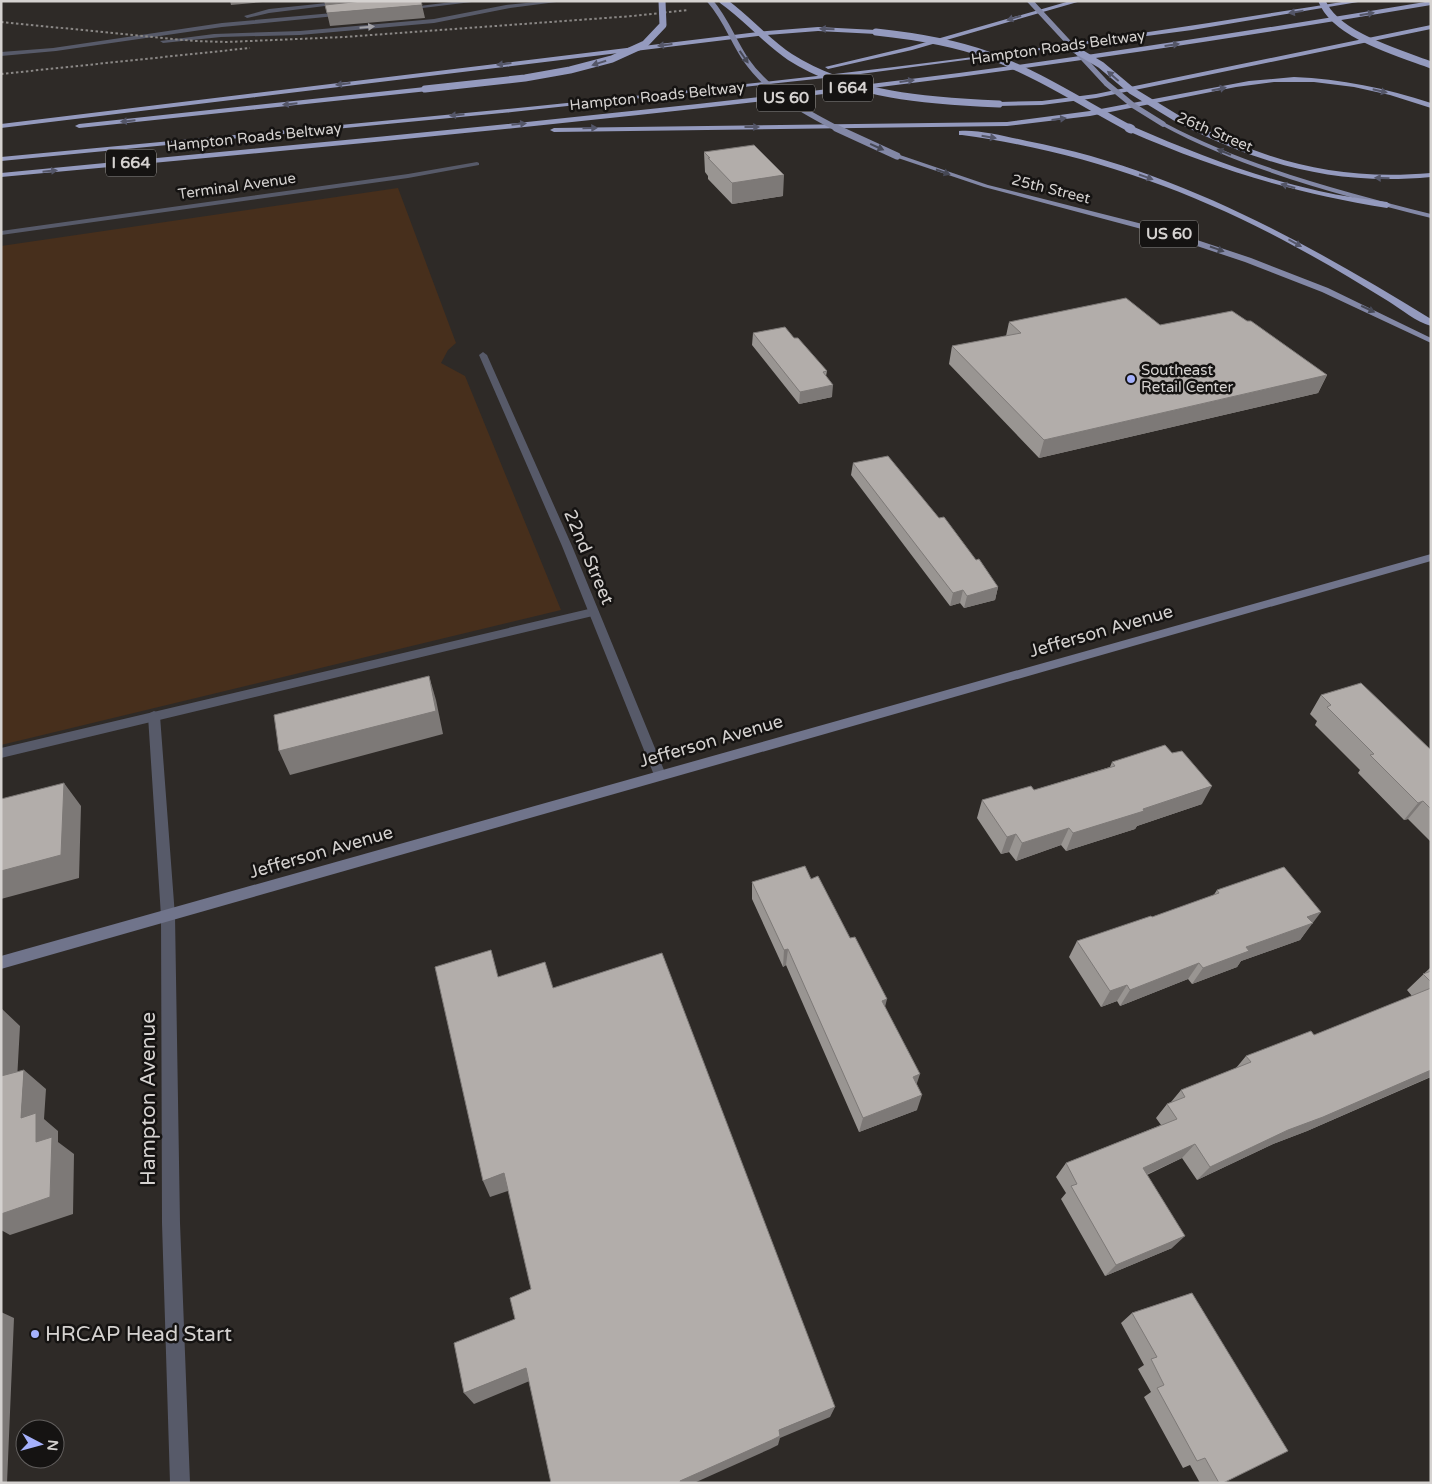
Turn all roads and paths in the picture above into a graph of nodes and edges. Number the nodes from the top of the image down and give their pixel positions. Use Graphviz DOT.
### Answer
graph roads {
  1 [pos="363,1"];
  2 [pos="427,1"];
  3 [pos="478,1"];
  4 [pos="518,1"];
  5 [pos="562,1"];
  6 [pos="662,1"];
  7 [pos="710,1"];
  8 [pos="723,1"];
  9 [pos="1030,1"];
  10 [pos="1078,1"];
  11 [pos="1322,1"];
  12 [pos="1361,1"];
  13 [pos="418,2"];
  14 [pos="1431,3"];
  15 [pos="512,6"];
  16 [pos="399,8"];
  17 [pos="327,10"];
  18 [pos="421,10"];
  19 [pos="350,13"];
  20 [pos="434,14"];
  21 [pos="224,21"];
  22 [pos="1431,27"];
  23 [pos="214,36"];
  24 [pos="1074,49"];
  25 [pos="48,50"];
  26 [pos="1,54"];
  27 [pos="1431,65"];
  28 [pos="602,100"];
  29 [pos="1431,106"];
  30 [pos="1,126"];
  31 [pos="66,127"];
  32 [pos="871,127"];
  33 [pos="38,130"];
  34 [pos="1,134"];
  35 [pos="262,150"];
  36 [pos="2,159"];
  37 [pos="477,164"];
  38 [pos="1431,175"];
  39 [pos="1,176"];
  40 [pos="1387,205"];
  41 [pos="1431,216"];
  42 [pos="1,233"];
  43 [pos="1431,323"];
  44 [pos="1431,341"];
  45 [pos="483,355"];
  46 [pos="1431,557"];
  47 [pos="594,612"];
  48 [pos="154,716"];
  49 [pos="1,753"];
  50 [pos="660,774"];
  51 [pos="168,916"];
  52 [pos="1,963"];
  53 [pos="180,1483"];
  1 -- 21 [label="street"];
  2 -- 13 [label="street"];
  3 -- 16 [label="street"];
  4 -- 18 [label="street"];
  5 -- 15 [label="street"];
  6 -- 31 [label="highway, one-way, bridge"];
  7 -- 44 [label="main road, 25th Street / US 60, one-way, bridge"];
  8 -- 22 [label="highway, bridge"];
  9 -- 24 [label="main road, 26th Street, bridge"];
  10 -- 28 [label="highway, one-way"];
  11 -- 27 [label="highway, bridge"];
  12 -- 28 [label="highway, Hampton Roads Beltway / I 664, one-way"];
  35 -- 14 [label="highway, Hampton Roads Beltway / I 664, one-way"];
  15 -- 20 [label="street"];
  23 -- 15 [label="street, one-way"];
  17 -- 21 [label="street"];
  19 -- 25 [label="street"];
  21 -- 25 [label="street"];
  23 -- 25 [label="street"];
  23 -- 25 [label="street"];
  38 -- 24 [label="highway, one-way, bridge"];
  40 -- 24 [label="main road, 26th Street, one-way, bridge"];
  25 -- 26 [label="street"];
  28 -- 36 [label="highway, Hampton Roads Beltway / I 664, one-way"];
  32 -- 29 [label="highway, one-way"];
  40 -- 30 [label="highway, one-way, bridge"];
  35 -- 32 [label="highway, one-way"];
  32 -- 43 [label="highway, one-way"];
  33 -- 34 [label="highway"];
  39 -- 35 [label="highway, Hampton Roads Beltway / I 664, one-way"];
  37 -- 42 [label="street, Terminal Avenue"];
  40 -- 41 [label="main road, 26th Street"];
  45 -- 47 [label="street, 22nd Street"];
  46 -- 50 [label="main road, Jefferson Avenue"];
  47 -- 48 [label="street"];
  47 -- 50 [label="street, 22nd Street"];
  48 -- 49 [label="street"];
  48 -- 51 [label="street, Hampton Avenue"];
  50 -- 51 [label="main road, Jefferson Avenue"];
  51 -- 52 [label="main road, Jefferson Avenue"];
  51 -- 53 [label="street, Hampton Avenue"];
}
